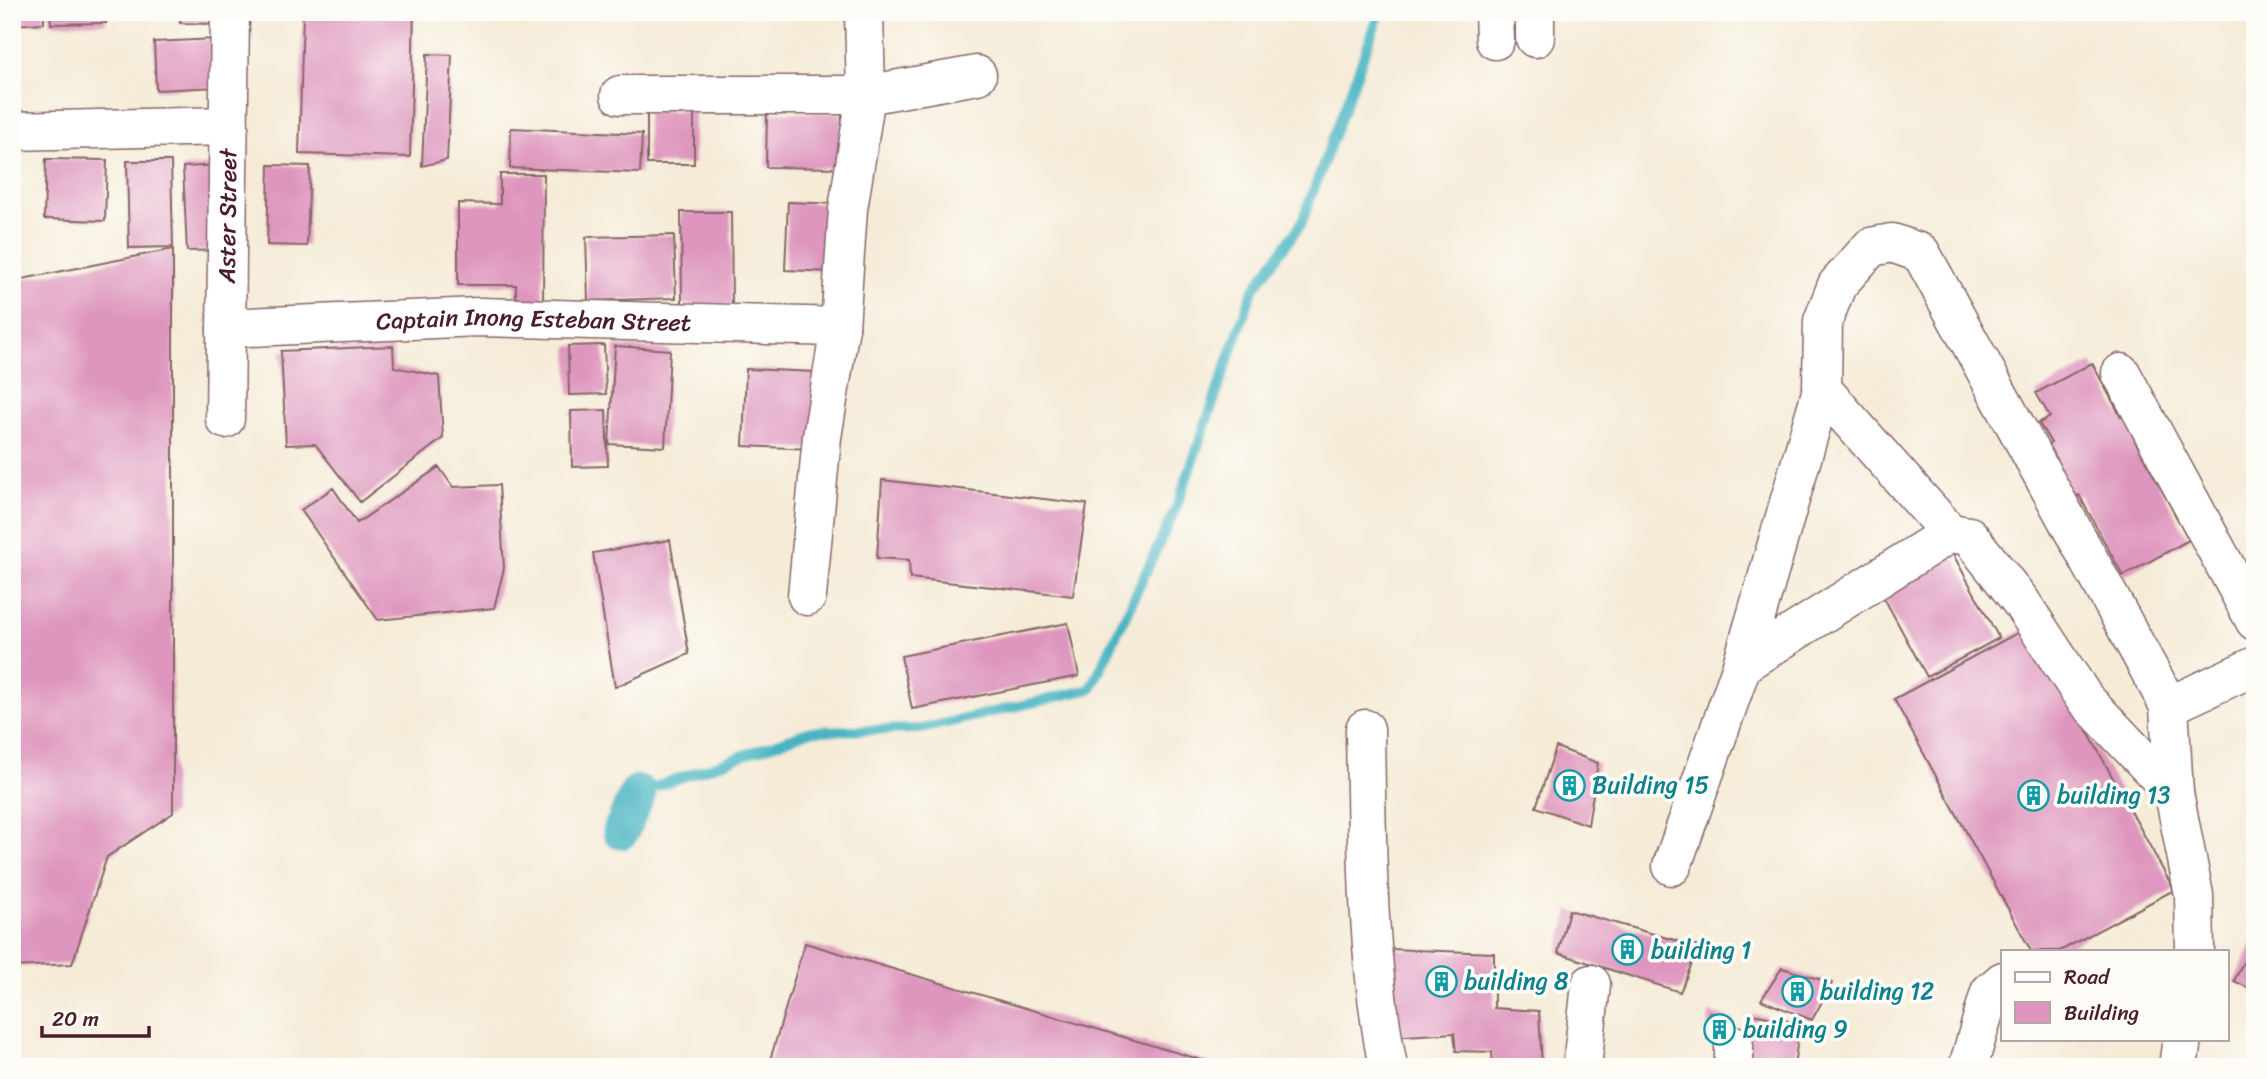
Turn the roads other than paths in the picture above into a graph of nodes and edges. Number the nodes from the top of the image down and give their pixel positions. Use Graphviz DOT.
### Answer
graph roads {
  1 [pos="230,12"];
  2 [pos="864,12"];
  3 [pos="977,75"];
  4 [pos="620,95"];
  5 [pos="866,95"];
  6 [pos="229,126"];
  7 [pos="12,131"];
  8 [pos="840,327"];
  9 [pos="226,328"];
  10 [pos="2121,373"];
  11 [pos="1822,389"];
  12 [pos="225,419"];
  13 [pos="1950,533"];
  14 [pos="807,596"];
  15 [pos="2255,621"];
  16 [pos="1742,665"];
  17 [pos="2255,666"];
  18 [pos="2169,706"];
  19 [pos="1365,729"];
  20 [pos="2174,793"];
  21 [pos="1672,866"];
  22 [pos="2195,950"];
  23 [pos="2001,983"];
  24 [pos="1591,984"];
  25 [pos="2182,1040"];
  26 [pos="1388,1067"];
  27 [pos="1582,1067"];
  28 [pos="1968,1067"];
  29 [pos="2178,1067"];
  1 -- 6 [label="street, Aster Street"];
  2 -- 5 [label="street"];
  3 -- 5 [label="street"];
  4 -- 5 [label="street"];
  5 -- 8 [label="street"];
  6 -- 7 [label="street"];
  6 -- 9 [label="street, Aster Street"];
  8 -- 9 [label="street, Captain Inong Esteban Street"];
  8 -- 14 [label="street"];
  9 -- 12 [label="street, Aster Street"];
  10 -- 15 [label="street"];
  11 -- 13 [label="street"];
  11 -- 16 [label="street"];
  11 -- 18 [label="street"];
  13 -- 16 [label="street"];
  13 -- 20 [label="street"];
  16 -- 21 [label="street"];
  17 -- 18 [label="street"];
  18 -- 20 [label="street"];
  19 -- 26 [label="street"];
  20 -- 22 [label="street"];
  23 -- 28 [label="street"];
  24 -- 27 [label="street"];
  25 -- 29 [label="street"];
}
